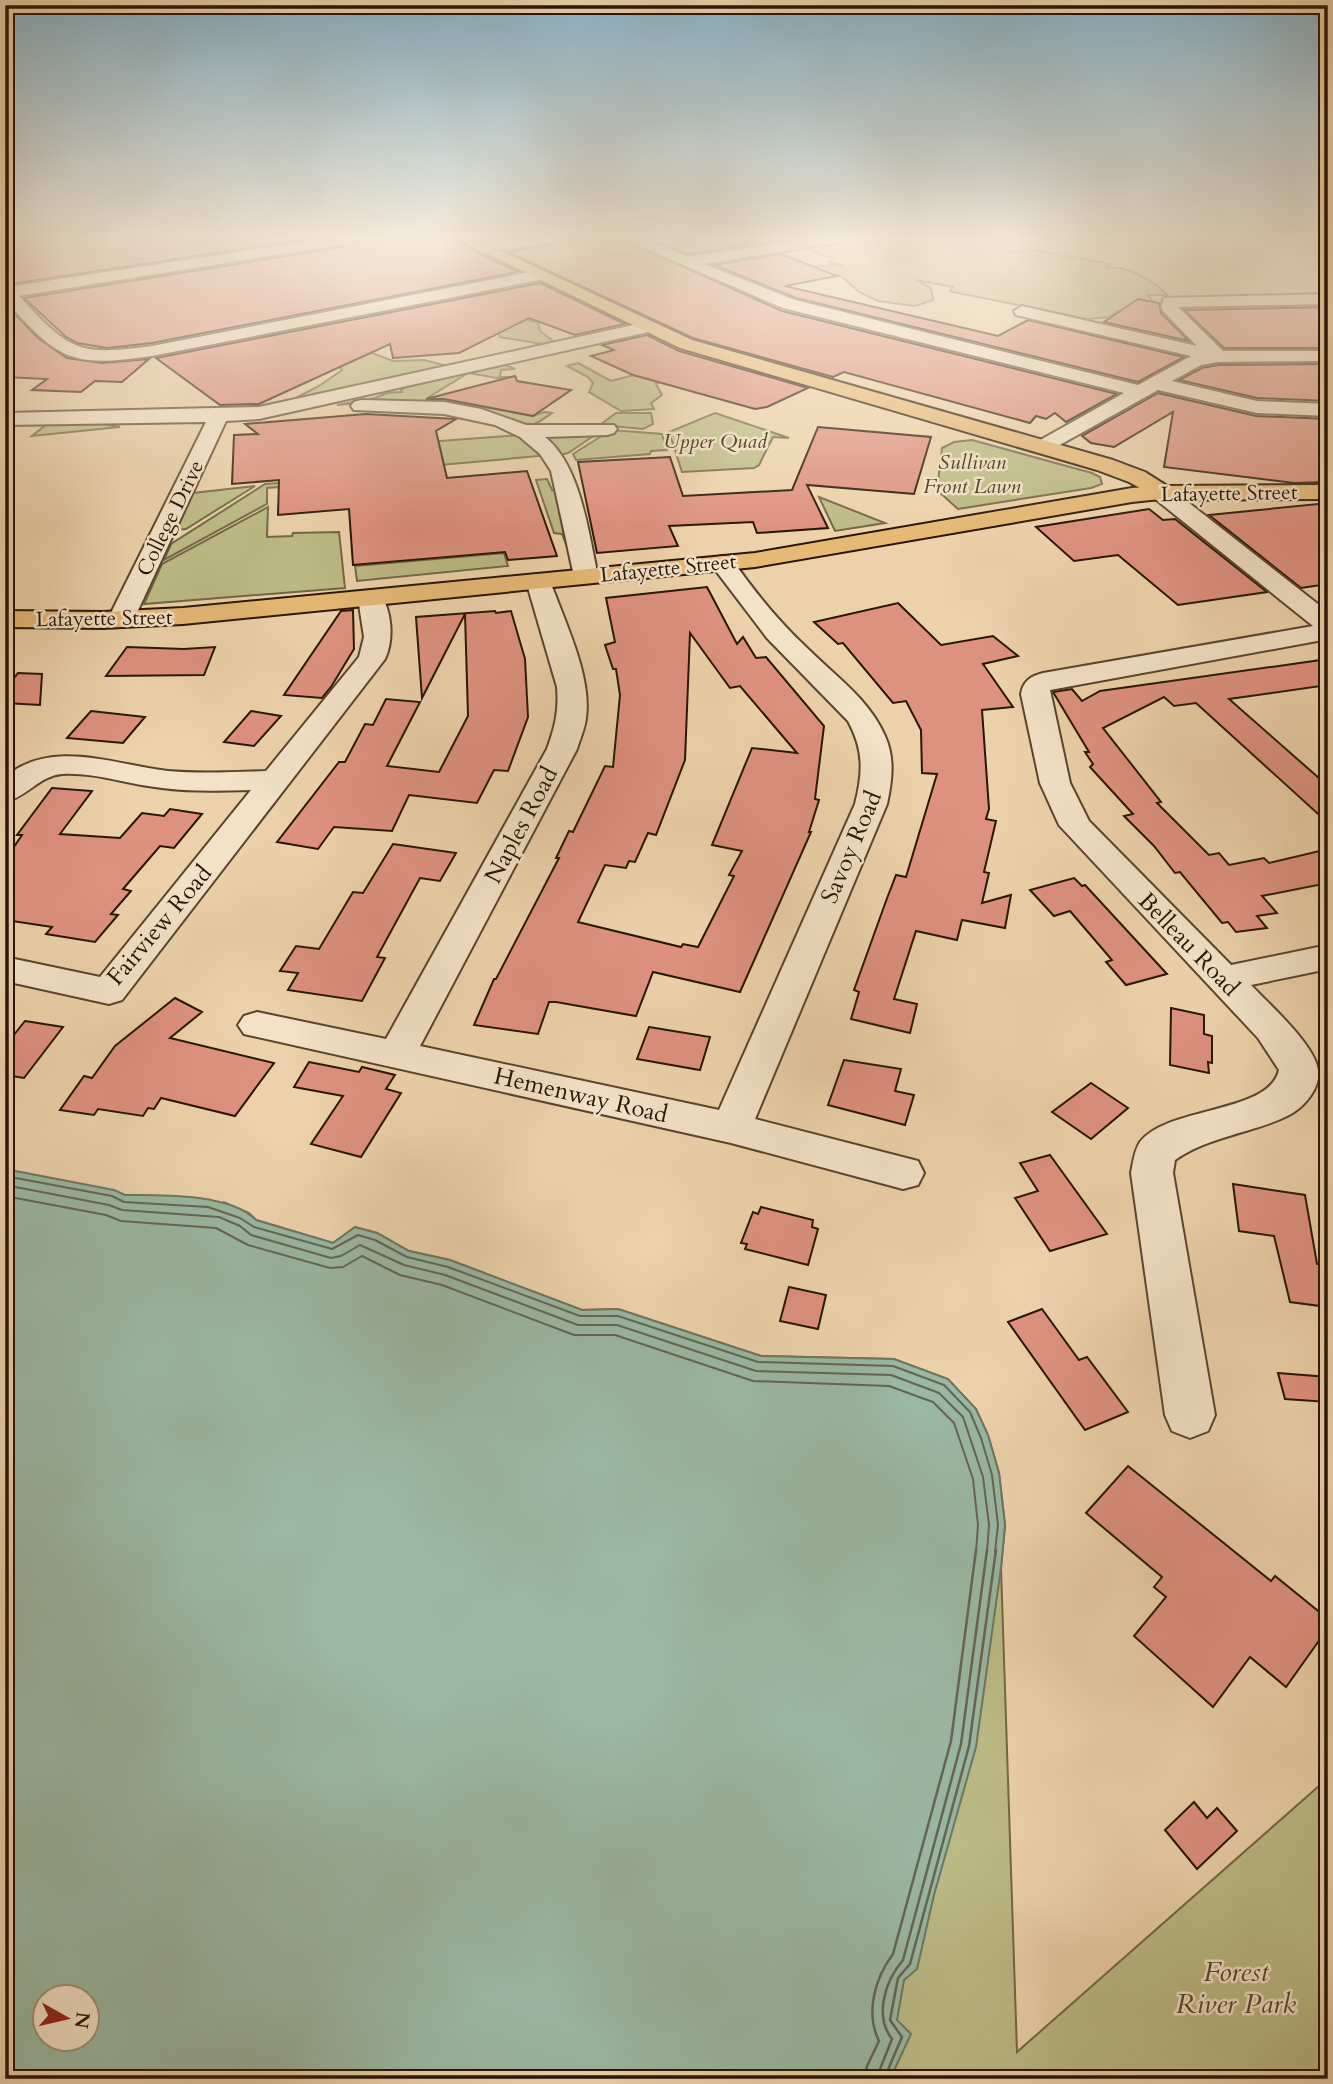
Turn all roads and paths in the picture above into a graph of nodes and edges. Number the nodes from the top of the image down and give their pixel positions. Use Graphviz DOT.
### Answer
graph roads {
  1 [pos="49,335"];
  2 [pos="232,335"];
  3 [pos="609,335"];
  4 [pos="667,335"];
  5 [pos="923,335"];
  6 [pos="1125,335"];
  7 [pos="1197,335"];
  8 [pos="1328,356"];
  9 [pos="1218,357"];
  10 [pos="1146,387"];
  11 [pos="1328,410"];
  12 [pos="5,419"];
  13 [pos="218,426"];
  14 [pos="607,429"];
  15 [pos="524,431"];
  16 [pos="1042,447"];
  17 [pos="1328,492"];
  18 [pos="1162,493"];
  19 [pos="722,563"];
  20 [pos="586,576"];
  21 [pos="538,581"];
  22 [pos="372,598"];
  23 [pos="5,618"];
  24 [pos="121,619"];
  25 [pos="1328,625"];
  26 [pos="1328,631"];
  27 [pos="276,780"];
  28 [pos="5,793"];
  29 [pos="1328,957"];
  30 [pos="5,969"];
  31 [pos="1223,979"];
  32 [pos="257,1025"];
  33 [pos="397,1054"];
  34 [pos="731,1128"];
  35 [pos="903,1173"];
  36 [pos="1190,1415"];
  1 -- 2 [label="street"];
  3 -- 13 [label="street"];
  4 -- 16 [label="main road"];
  5 -- 10 [label="street"];
  6 -- 9 [label="street"];
  7 -- 9 [label="street"];
  8 -- 9 [label="street"];
  9 -- 10 [label="street"];
  10 -- 11 [label="street"];
  10 -- 16 [label="street"];
  12 -- 13 [label="street"];
  13 -- 15 [label="street"];
  13 -- 24 [label="street, College Drive"];
  14 -- 15 [label="street"];
  15 -- 20 [label="street"];
  16 -- 18 [label="main road"];
  17 -- 18 [label="main road, Lafayette Street"];
  18 -- 19 [label="main road, Lafayette Street"];
  18 -- 25 [label="street"];
  19 -- 20 [label="main road, Lafayette Street"];
  19 -- 34 [label="street, Savoy Road"];
  20 -- 21 [label="main road, Lafayette Street"];
  21 -- 22 [label="main road, Lafayette Street"];
  21 -- 33 [label="street, Naples Road"];
  22 -- 24 [label="main road, Lafayette Street"];
  22 -- 27 [label="street, Fairview Road"];
  23 -- 24 [label="main road, Lafayette Street"];
  26 -- 31 [label="street, Belleau Road"];
  27 -- 28 [label="street"];
  27 -- 30 [label="street, Fairview Road"];
  29 -- 31 [label="street"];
  31 -- 36 [label="street, Belleau Road"];
  32 -- 33 [label="street, Hemenway Road"];
  33 -- 34 [label="street, Hemenway Road"];
  34 -- 35 [label="street, Hemenway Road"];
}
